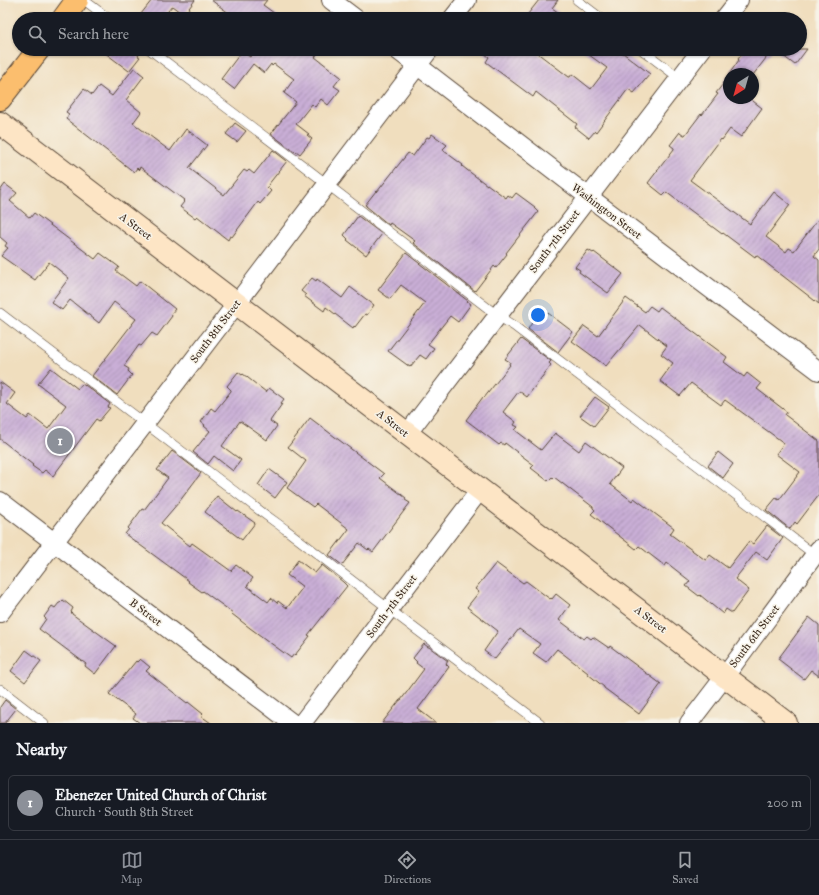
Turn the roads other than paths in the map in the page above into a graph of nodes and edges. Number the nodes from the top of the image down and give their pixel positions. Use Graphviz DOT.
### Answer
graph roads {
  1 [pos="77,0"];
  2 [pos="84,0"];
  3 [pos="331,0"];
  4 [pos="467,0"];
  5 [pos="577,0"];
  6 [pos="739,0"];
  7 [pos="68,12"];
  8 [pos="100,12"];
  9 [pos="347,12"];
  10 [pos="458,12"];
  11 [pos="593,12"];
  12 [pos="730,12"];
  13 [pos="34,56"];
  14 [pos="158,56"];
  15 [pos="406,56"];
  16 [pos="425,56"];
  17 [pos="650,56"];
  18 [pos="696,56"];
  19 [pos="418,65"];
  20 [pos="679,78"];
  21 [pos="0,99"];
  22 [pos="0,123"];
  23 [pos="326,184"];
  24 [pos="588,197"];
  25 [pos="237,303"];
  26 [pos="0,313"];
  27 [pos="498,316"];
  28 [pos="819,371"];
  29 [pos="145,424"];
  30 [pos="407,434"];
  31 [pos="480,490"];
  32 [pos="0,501"];
  33 [pos="54,542"];
  34 [pos="817,552"];
  35 [pos="389,609"];
  36 [pos="0,613"];
  37 [pos="725,676"];
  38 [pos="0,689"];
  39 [pos="44,723"];
  40 [pos="292,723"];
  41 [pos="302,723"];
  42 [pos="540,723"];
  43 [pos="689,723"];
  44 [pos="786,723"];
  1 -- 7 [label="main road"];
  2 -- 8 [label="lane"];
  3 -- 9 [label="street"];
  4 -- 10 [label="street"];
  5 -- 11 [label="lane"];
  6 -- 12 [label="street"];
  13 -- 21 [label="main road"];
  14 -- 23 [label="lane"];
  15 -- 19 [label="street, Washington Street"];
  16 -- 19 [label="street, South 8th Street"];
  17 -- 20 [label="lane"];
  18 -- 20 [label="street, South 7th Street"];
  19 -- 23 [label="street, South 8th Street"];
  19 -- 24 [label="street, Washington Street"];
  20 -- 24 [label="street, South 7th Street"];
  22 -- 25 [label="main road, A Street"];
  23 -- 25 [label="street, South 8th Street"];
  23 -- 27 [label="lane"];
  24 -- 27 [label="street, South 7th Street"];
  24 -- 28 [label="street, Washington Street"];
  25 -- 29 [label="street, South 8th Street"];
  25 -- 30 [label="main road, A Street"];
  26 -- 29 [label="lane"];
  27 -- 30 [label="street, South 7th Street"];
  27 -- 34 [label="lane"];
  29 -- 33 [label="street, South 8th Street"];
  29 -- 35 [label="lane"];
  30 -- 31 [label="main road, A Street"];
  31 -- 35 [label="street, South 7th Street"];
  31 -- 37 [label="main road, A Street"];
  32 -- 33 [label="street, B Street"];
  33 -- 36 [label="street, South 8th Street"];
  33 -- 40 [label="street, B Street"];
  34 -- 37 [label="street, South 6th Street"];
  35 -- 41 [label="street, South 7th Street"];
  35 -- 42 [label="lane"];
  37 -- 43 [label="street, South 6th Street"];
  37 -- 44 [label="main road, A Street"];
  38 -- 39 [label="lane"];
}
